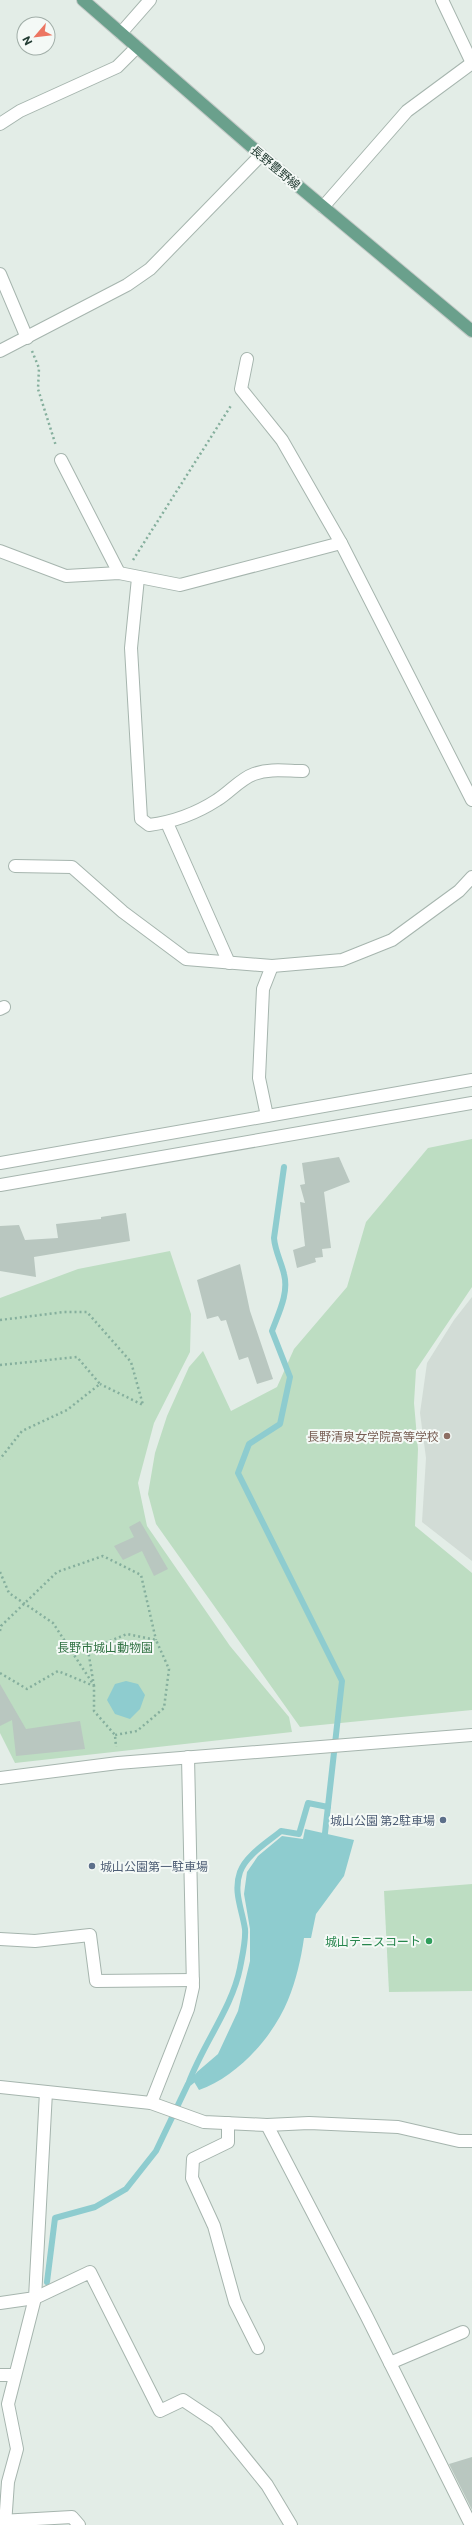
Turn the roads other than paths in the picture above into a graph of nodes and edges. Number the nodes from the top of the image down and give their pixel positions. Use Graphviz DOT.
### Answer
graph roads {
  1 [pos="83,0"];
  2 [pos="150,0"];
  3 [pos="442,0"];
  4 [pos="121,33"];
  5 [pos="137,47"];
  6 [pos="472,63"];
  7 [pos="0,124"];
  8 [pos="261,155"];
  9 [pos="323,207"];
  10 [pos="0,274"];
  11 [pos="472,331"];
  12 [pos="27,338"];
  13 [pos="0,351"];
  14 [pos="247,359"];
  15 [pos="61,460"];
  16 [pos="340,543"];
  17 [pos="0,551"];
  18 [pos="122,573"];
  19 [pos="138,578"];
  20 [pos="303,771"];
  21 [pos="472,800"];
  22 [pos="167,823"];
  23 [pos="15,866"];
  24 [pos="472,877"];
  25 [pos="229,962"];
  26 [pos="272,966"];
  27 [pos="472,1080"];
  28 [pos="472,1102"];
  29 [pos="267,1116"];
  30 [pos="0,1163"];
  31 [pos="0,1185"];
  32 [pos="472,1735"];
  33 [pos="188,1757"];
  34 [pos="0,1778"];
  35 [pos="0,1939"];
  36 [pos="193,1980"];
  37 [pos="0,2087"];
  38 [pos="46,2092"];
  39 [pos="151,2103"];
  40 [pos="228,2123"];
  41 [pos="267,2125"];
  42 [pos="472,2142"];
  43 [pos="34,2298"];
  44 [pos="0,2303"];
  45 [pos="463,2332"];
  46 [pos="258,2348"];
  47 [pos="390,2363"];
  48 [pos="0,2375"];
  49 [pos="14,2376"];
  50 [pos="3,2522"];
  51 [pos="78,2525"];
  52 [pos="291,2525"];
  53 [pos="471,2525"];
  1 -- 4 [label="main road, 長野豊野線"];
  2 -- 4 [label="street"];
  3 -- 6 [label="street"];
  4 -- 5 [label="main road, 長野豊野線"];
  5 -- 7 [label="street"];
  5 -- 8 [label="main road, 長野豊野線"];
  6 -- 9 [label="street"];
  8 -- 9 [label="main road, 長野豊野線"];
  8 -- 12 [label="street"];
  9 -- 11 [label="main road, 長野豊野線"];
  10 -- 12 [label="street"];
  12 -- 13 [label="street"];
  14 -- 16 [label="street"];
  15 -- 18 [label="street"];
  16 -- 19 [label="street"];
  16 -- 21 [label="street"];
  17 -- 18 [label="street"];
  18 -- 19 [label="street"];
  19 -- 22 [label="street"];
  20 -- 22 [label="street"];
  22 -- 25 [label="street"];
  23 -- 25 [label="street"];
  24 -- 26 [label="street"];
  25 -- 26 [label="street"];
  26 -- 29 [label="street"];
  27 -- 29 [label="street"];
  28 -- 31 [label="street"];
  29 -- 30 [label="street"];
  32 -- 33 [label="street"];
  33 -- 34 [label="street"];
  33 -- 36 [label="street"];
  35 -- 36 [label="street"];
  36 -- 39 [label="street"];
  37 -- 38 [label="street"];
  38 -- 39 [label="street"];
  38 -- 43 [label="street"];
  39 -- 40 [label="street"];
  40 -- 41 [label="street"];
  40 -- 46 [label="street"];
  41 -- 42 [label="street"];
  41 -- 47 [label="street"];
  43 -- 44 [label="street"];
  43 -- 49 [label="street"];
  43 -- 52 [label="street"];
  45 -- 47 [label="street"];
  47 -- 53 [label="street"];
  48 -- 49 [label="street"];
  49 -- 50 [label="street"];
  50 -- 51 [label="street"];
}
